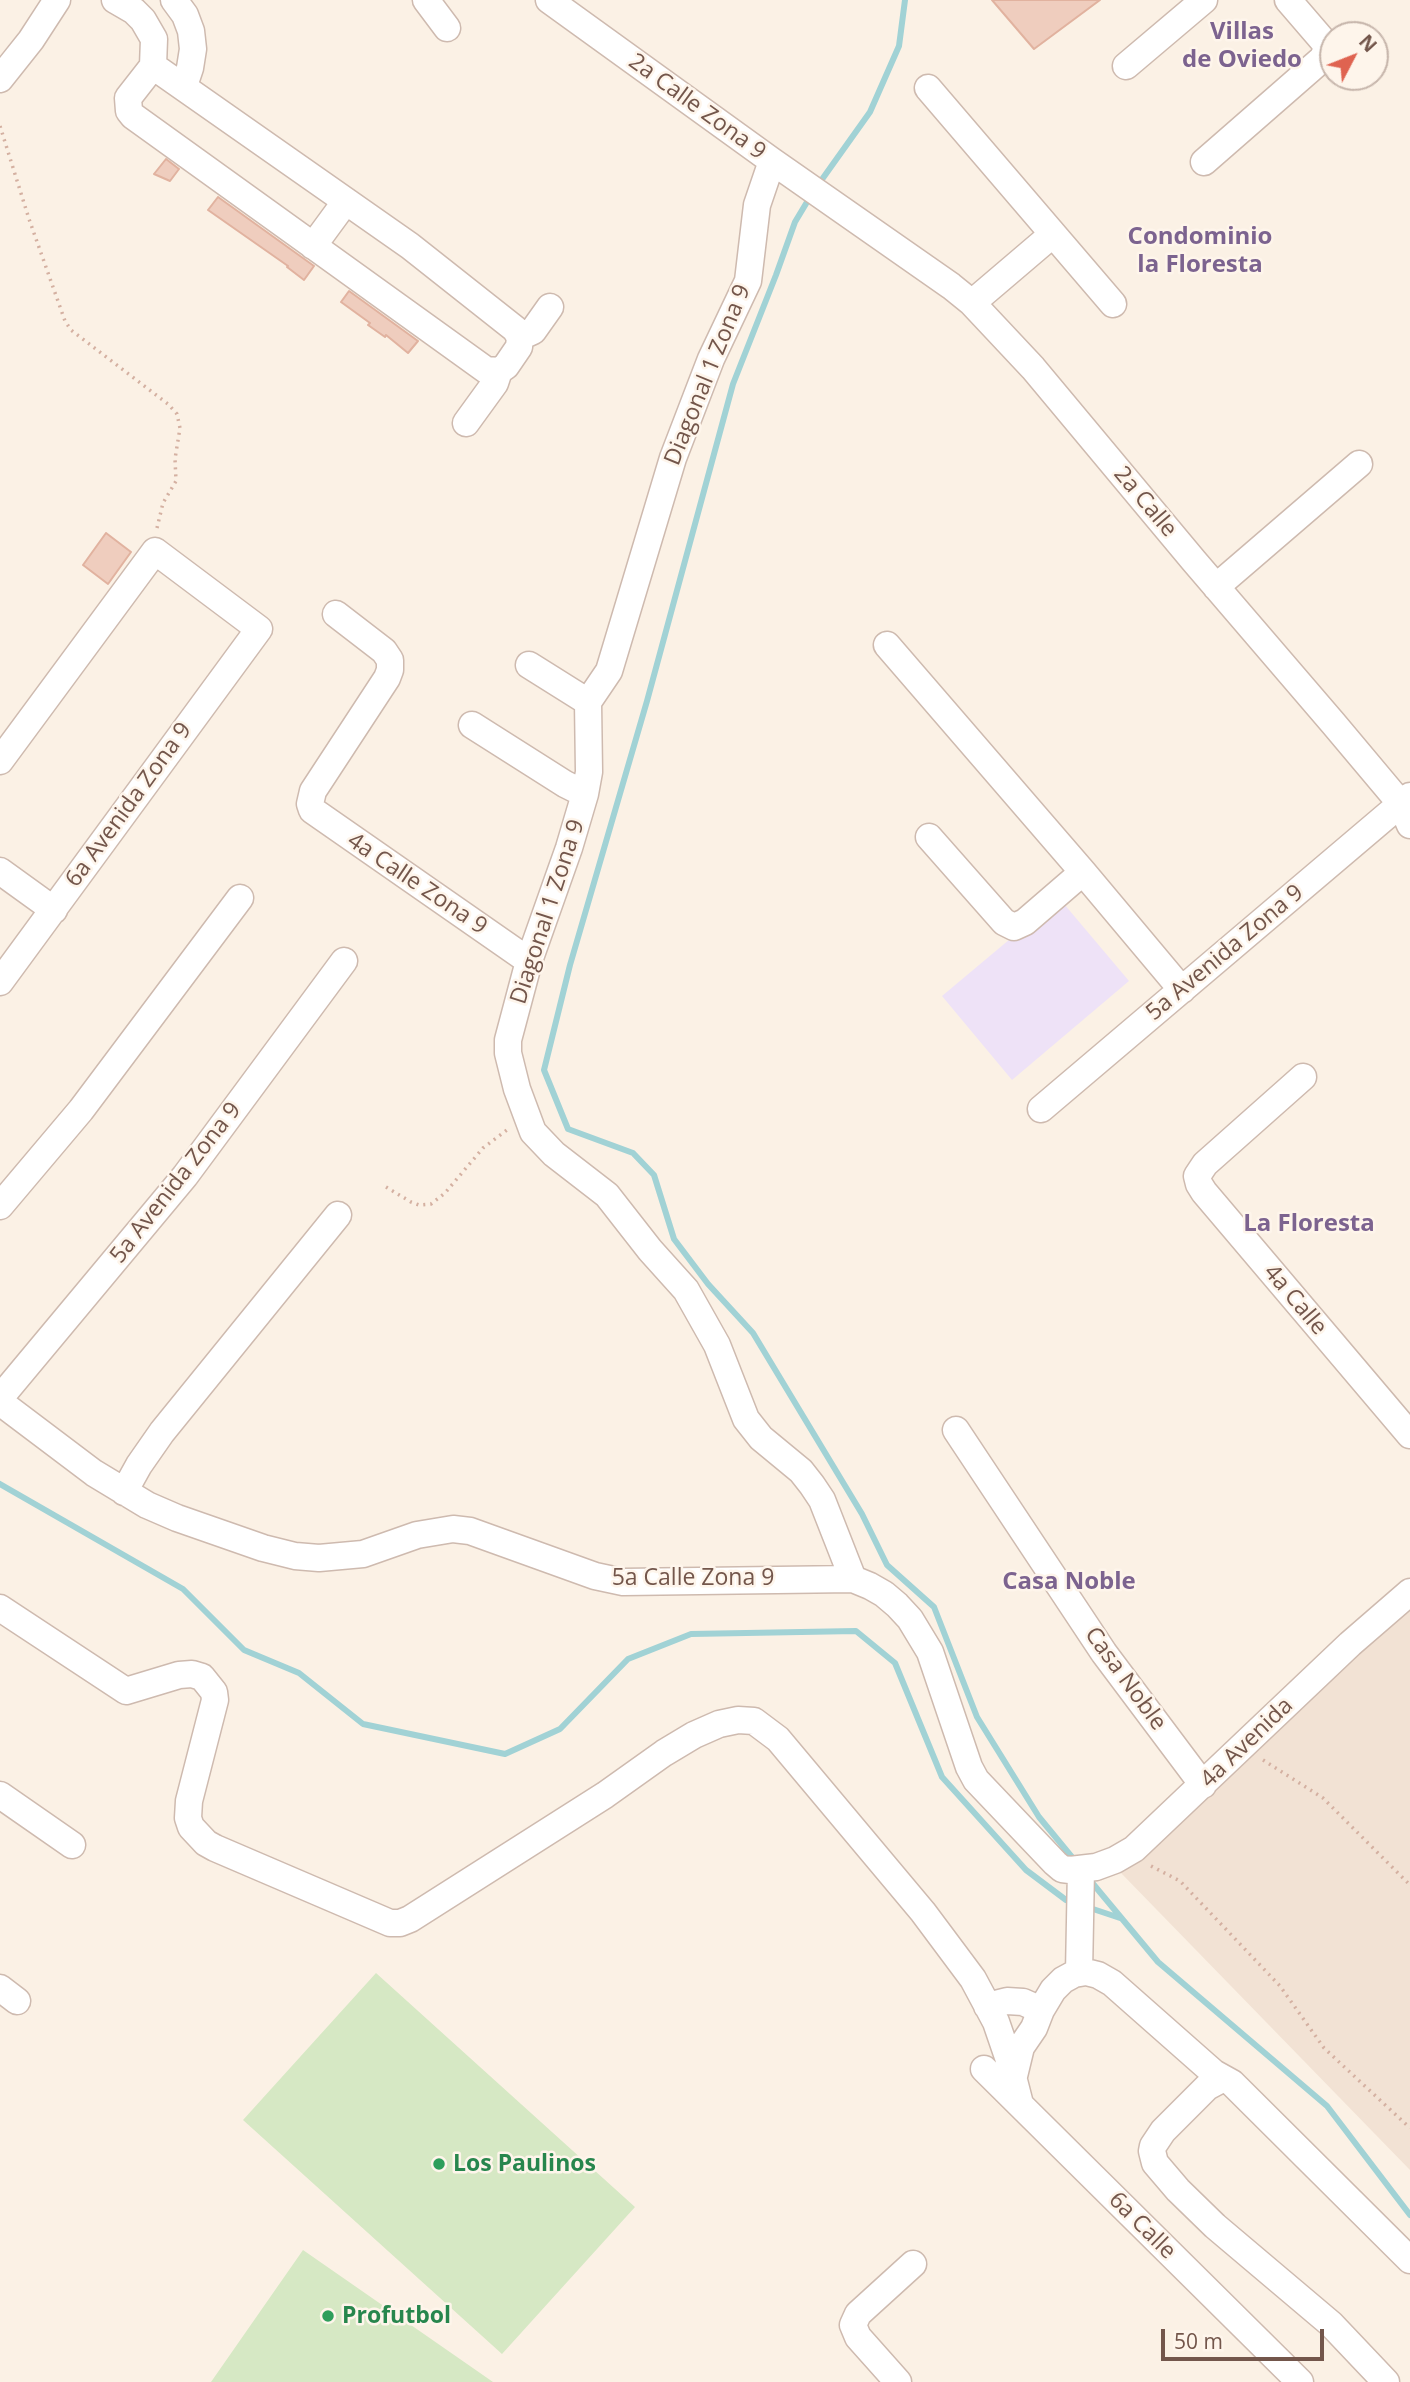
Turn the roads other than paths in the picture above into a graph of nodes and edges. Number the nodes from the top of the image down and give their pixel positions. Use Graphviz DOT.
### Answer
graph roads {
  1 [pos="57,0"];
  2 [pos="115,0"];
  3 [pos="174,0"];
  4 [pos="426,0"];
  5 [pos="549,0"];
  6 [pos="1204,0"];
  7 [pos="1290,1"];
  8 [pos="447,28"];
  9 [pos="153,66"];
  10 [pos="1126,66"];
  11 [pos="2,72"];
  12 [pos="184,86"];
  13 [pos="928,88"];
  14 [pos="1205,162"];
  15 [pos="777,164"];
  16 [pos="346,201"];
  17 [pos="847,212"];
  18 [pos="1053,234"];
  19 [pos="313,246"];
  20 [pos="972,303"];
  21 [pos="1113,304"];
  22 [pos="550,307"];
  23 [pos="520,337"];
  24 [pos="499,371"];
  25 [pos="466,423"];
  26 [pos="1359,464"];
  27 [pos="1216,587"];
  28 [pos="336,614"];
  29 [pos="887,645"];
  30 [pos="529,665"];
  31 [pos="588,702"];
  32 [pos="472,725"];
  33 [pos="0,761"];
  34 [pos="585,794"];
  35 [pos="1407,808"];
  36 [pos="929,837"];
  37 [pos="0,871"];
  38 [pos="1083,872"];
  39 [pos="240,898"];
  40 [pos="54,910"];
  41 [pos="344,961"];
  42 [pos="529,961"];
  43 [pos="0,982"];
  44 [pos="1182,990"];
  45 [pos="1303,1077"];
  46 [pos="1041,1110"];
  47 [pos="0,1206"];
  48 [pos="338,1215"];
  49 [pos="0,1400"];
  50 [pos="956,1430"];
  51 [pos="1410,1435"];
  52 [pos="124,1492"];
  53 [pos="853,1579"];
  54 [pos="1410,1592"];
  55 [pos="0,1608"];
  56 [pos="1203,1785"];
  57 [pos="0,1795"];
  58 [pos="72,1845"];
  59 [pos="1090,1867"];
  60 [pos="1079,1973"];
  61 [pos="987,2006"];
  62 [pos="1041,2010"];
  63 [pos="984,2069"];
  64 [pos="1226,2080"];
  65 [pos="1016,2093"];
  66 [pos="1410,2260"];
  67 [pos="912,2264"];
  68 [pos="898,2382"];
  69 [pos="1300,2382"];
  70 [pos="1385,2382"];
  1 -- 11 [label="street"];
  2 -- 9 [label="street"];
  3 -- 12 [label="street"];
  4 -- 8 [label="street"];
  5 -- 15 [label="street, 2a Calle Zona 9"];
  6 -- 10 [label="street"];
  7 -- 14 [label="street"];
  9 -- 12 [label="street"];
  9 -- 19 [label="street"];
  12 -- 16 [label="street"];
  13 -- 18 [label="street"];
  15 -- 17 [label="street, 2a Calle Zona 9"];
  15 -- 31 [label="street, Diagonal 1 Zona 9"];
  16 -- 19 [label="street"];
  16 -- 23 [label="street"];
  17 -- 20 [label="street, 2a Calle"];
  18 -- 20 [label="street"];
  18 -- 21 [label="street"];
  19 -- 24 [label="street"];
  20 -- 27 [label="street, 2a Calle"];
  22 -- 23 [label="street"];
  23 -- 24 [label="street"];
  24 -- 25 [label="street"];
  26 -- 27 [label="street"];
  27 -- 35 [label="street, 2a Calle"];
  28 -- 42 [label="street, 4a Calle Zona 9"];
  29 -- 38 [label="street"];
  30 -- 31 [label="street"];
  31 -- 34 [label="street, Diagonal 1 Zona 9"];
  32 -- 34 [label="street"];
  33 -- 40 [label="street, 6a Avenida Zona 9"];
  34 -- 42 [label="street, Diagonal 1 Zona 9"];
  35 -- 44 [label="street, 5a Avenida Zona 9"];
  36 -- 38 [label="street"];
  37 -- 40 [label="street"];
  38 -- 44 [label="street"];
  39 -- 47 [label="street"];
  40 -- 43 [label="street, 6a Avenida Zona 9"];
  41 -- 49 [label="street, 5a Avenida Zona 9"];
  42 -- 53 [label="street, Diagonal 1 Zona 9"];
  44 -- 46 [label="street, 5a Avenida Zona 9"];
  45 -- 51 [label="street, 4a Calle"];
  48 -- 52 [label="street"];
  49 -- 52 [label="street, 5a Calle Zona 9"];
  50 -- 56 [label="street, Casa Noble"];
  52 -- 53 [label="street, 5a Calle Zona 9"];
  53 -- 59 [label="street, 5a Calle Zona 9"];
  54 -- 56 [label="street, 4a Avenida"];
  55 -- 61 [label="street"];
  56 -- 59 [label="street, 4a Avenida"];
  57 -- 58 [label="street"];
  59 -- 60 [label="street"];
  60 -- 62 [label="street"];
  60 -- 64 [label="street"];
  61 -- 62 [label="street"];
  61 -- 65 [label="street"];
  62 -- 65 [label="street"];
  63 -- 65 [label="street, 6a Calle"];
  64 -- 66 [label="street"];
  64 -- 70 [label="street"];
  65 -- 69 [label="street, 6a Calle"];
  67 -- 68 [label="street"];
}
